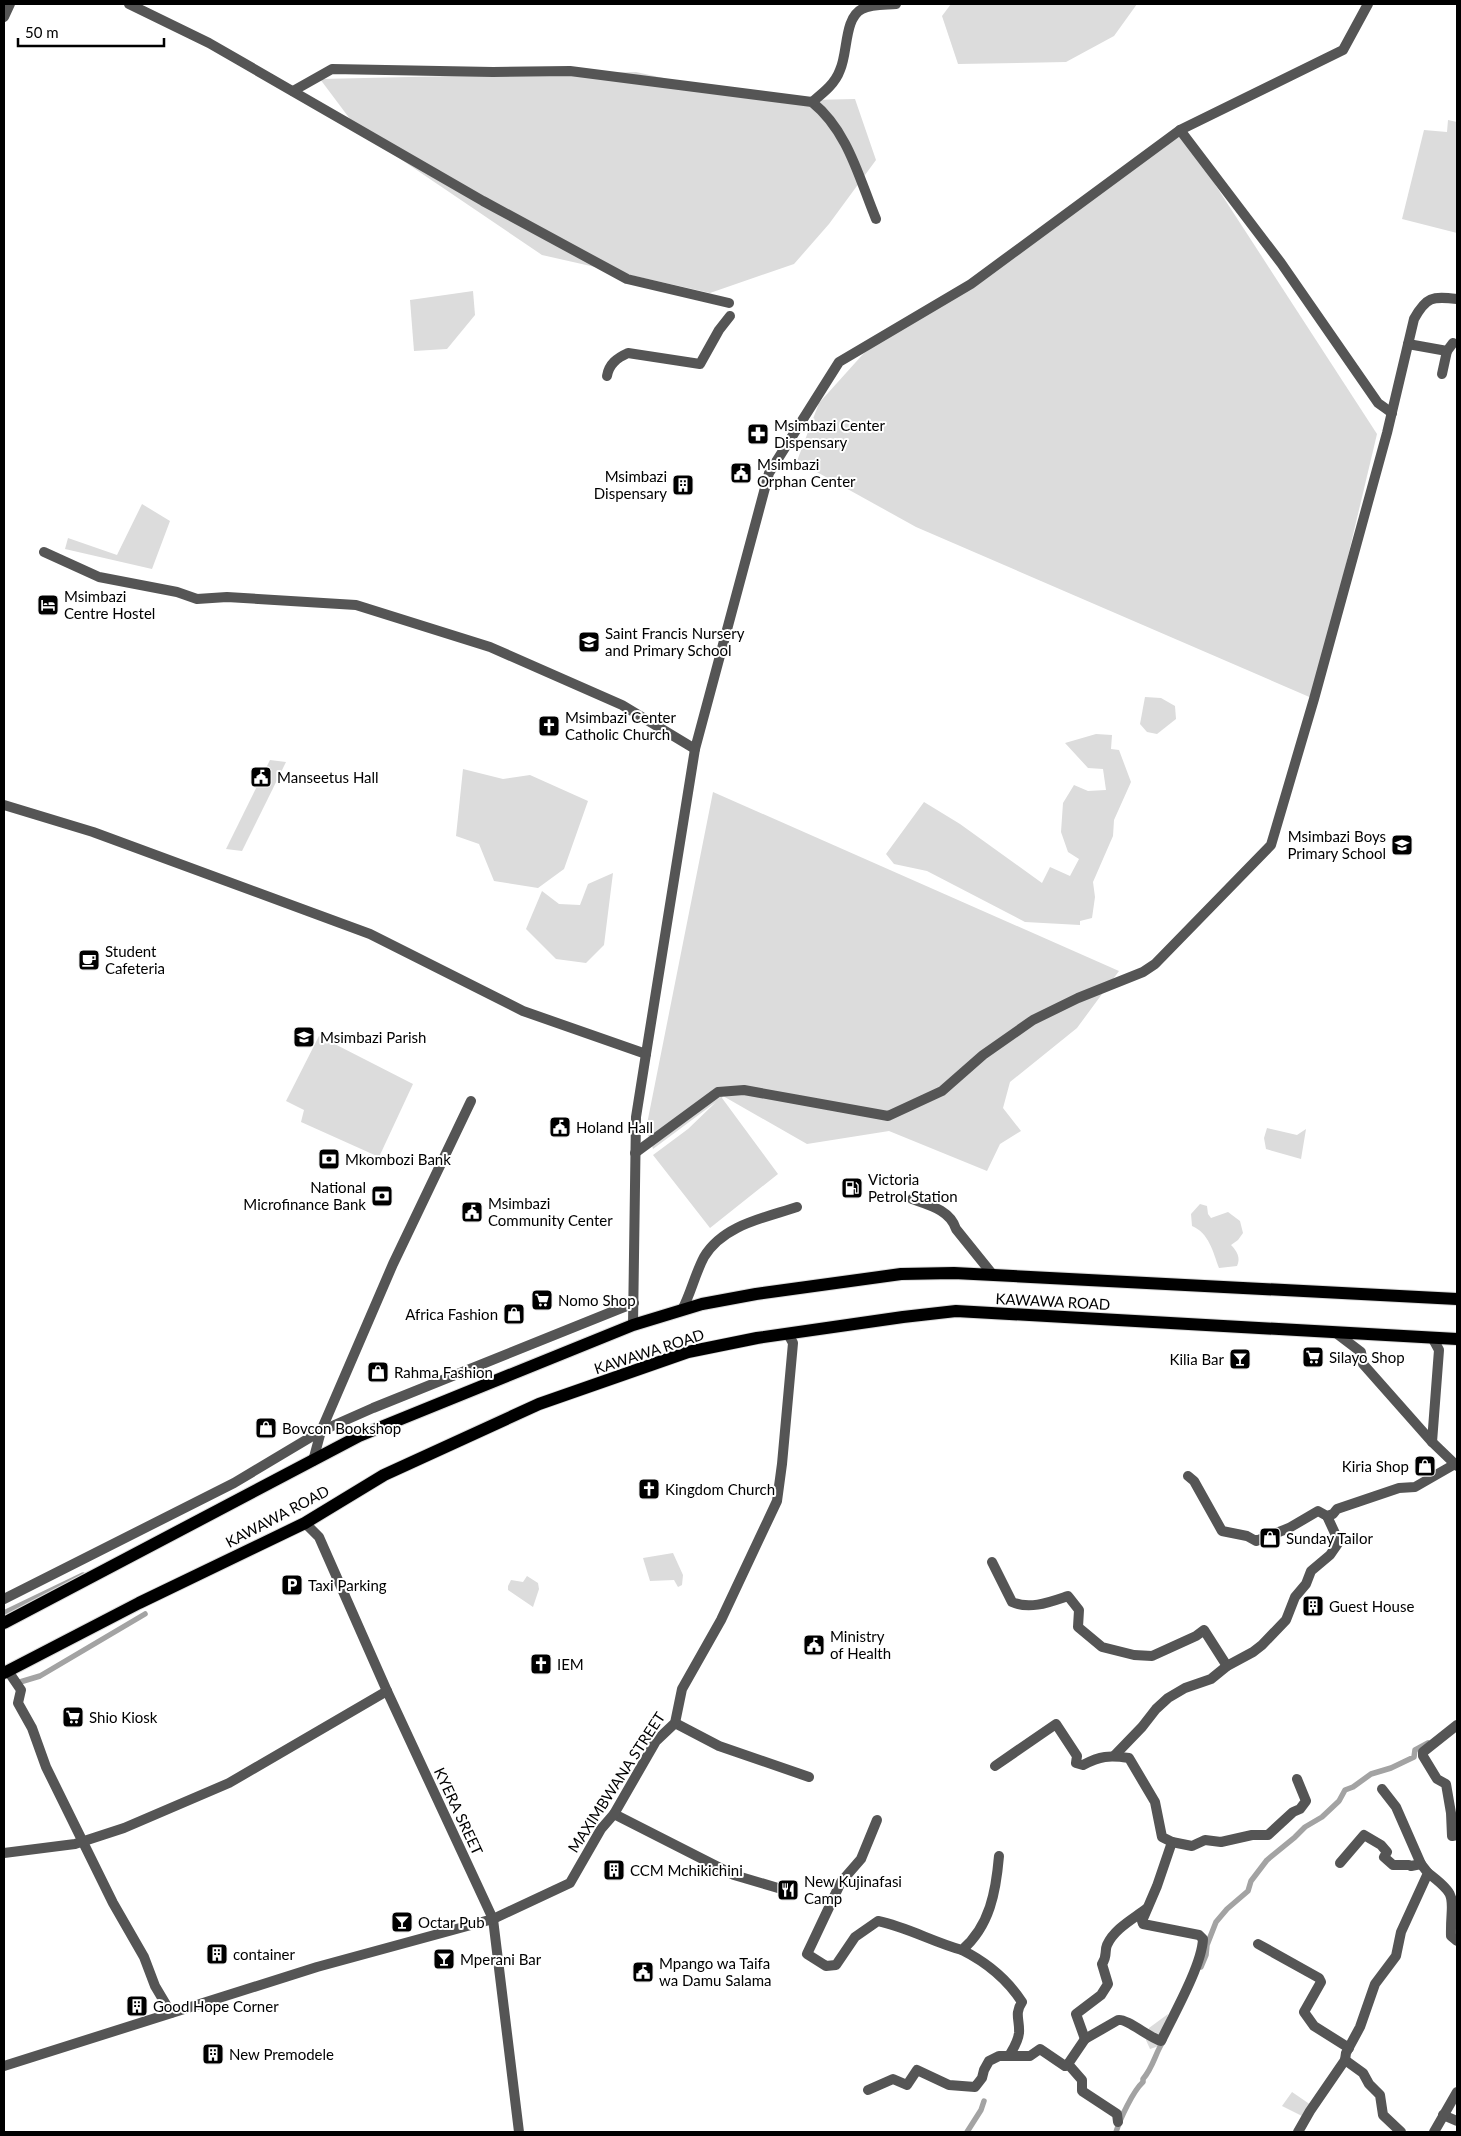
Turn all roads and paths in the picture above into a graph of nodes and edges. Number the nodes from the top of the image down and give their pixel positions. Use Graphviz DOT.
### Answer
graph roads {
  1 [pos="10,4"];
  2 [pos="129,4"];
  3 [pos="896,4"];
  4 [pos="1368,4"];
  5 [pos="4,17"];
  6 [pos="293,91"];
  7 [pos="812,102"];
  8 [pos="1180,130"];
  9 [pos="876,220"];
  10 [pos="1457,299"];
  11 [pos="729,303"];
  12 [pos="730,316"];
  13 [pos="1408,344"];
  14 [pos="1442,374"];
  15 [pos="607,376"];
  16 [pos="1392,413"];
  17 [pos="44,552"];
  18 [pos="695,749"];
  19 [pos="4,805"];
  20 [pos="646,1054"];
  21 [pos="471,1101"];
  22 [pos="635,1152"];
  23 [pos="912,1199"];
  24 [pos="797,1207"];
  25 [pos="993,1275"];
  26 [pos="1457,1299"];
  27 [pos="634,1303"];
  28 [pos="682,1310"];
  29 [pos="633,1324"];
  30 [pos="1336,1333"];
  31 [pos="788,1334"];
  32 [pos="1433,1339"];
  33 [pos="1457,1339"];
  34 [pos="321,1431"];
  35 [pos="1432,1442"];
  36 [pos="312,1461"];
  37 [pos="1456,1465"];
  38 [pos="1188,1476"];
  39 [pos="1327,1516"];
  40 [pos="305,1523"];
  41 [pos="992,1562"];
  42 [pos="4,1599"];
  43 [pos="4,1623"];
  44 [pos="1227,1666"];
  45 [pos="6,1672"];
  46 [pos="387,1691"];
  47 [pos="674,1723"];
  48 [pos="1457,1725"];
  49 [pos="1114,1756"];
  50 [pos="995,1766"];
  51 [pos="809,1777"];
  52 [pos="1297,1778"];
  53 [pos="1382,1789"];
  54 [pos="614,1814"];
  55 [pos="877,1820"];
  56 [pos="1457,1835"];
  57 [pos="82,1841"];
  58 [pos="1172,1842"];
  59 [pos="4,1853"];
  60 [pos="999,1856"];
  61 [pos="1340,1863"];
  62 [pos="1425,1869"];
  63 [pos="778,1888"];
  64 [pos="1148,1908"];
  65 [pos="493,1918"];
  66 [pos="1457,1941"];
  67 [pos="1258,1944"];
  68 [pos="962,1950"];
  69 [pos="171,2013"];
  70 [pos="1085,2039"];
  71 [pos="1349,2048"];
  72 [pos="1009,2056"];
  73 [pos="1346,2060"];
  74 [pos="1068,2064"];
  75 [pos="4,2066"];
  76 [pos="868,2090"];
  77 [pos="1457,2092"];
  78 [pos="1443,2115"];
  79 [pos="1457,2121"];
  80 [pos="1118,2122"];
  81 [pos="519,2132"];
  82 [pos="1298,2132"];
  83 [pos="1401,2132"];
  84 [pos="1434,2132"];
  1 -- 5 [label="street"];
  2 -- 6 [label="street"];
  3 -- 7 [label="street"];
  4 -- 8 [label="street"];
  6 -- 7 [label="street"];
  6 -- 11 [label="street"];
  7 -- 9 [label="street"];
  8 -- 16 [label="street"];
  8 -- 18 [label="street"];
  10 -- 13 [label="street"];
  12 -- 15 [label="street"];
  13 -- 14 [label="street"];
  13 -- 16 [label="street"];
  16 -- 22 [label="street"];
  17 -- 18 [label="street"];
  18 -- 20 [label="street"];
  19 -- 20 [label="street"];
  20 -- 22 [label="street"];
  21 -- 34 [label="street"];
  22 -- 27 [label="street"];
  23 -- 25 [label="street"];
  24 -- 28 [label="street"];
  25 -- 26 [label="main road, KAWAWA ROAD"];
  25 -- 28 [label="main road, KAWAWA ROAD"];
  27 -- 29 [label="street"];
  27 -- 34 [label="street"];
  28 -- 29 [label="main road, KAWAWA ROAD"];
  29 -- 36 [label="main road, KAWAWA ROAD"];
  30 -- 31 [label="main road, KAWAWA ROAD"];
  30 -- 32 [label="main road, KAWAWA ROAD"];
  30 -- 35 [label="street"];
  31 -- 40 [label="main road, KAWAWA ROAD"];
  31 -- 47 [label="street, MAXIMBWANA STREET"];
  32 -- 33 [label="main road, KAWAWA ROAD"];
  32 -- 35 [label="street"];
  34 -- 36 [label="street"];
  34 -- 42 [label="street"];
  35 -- 37 [label="street"];
  36 -- 43 [label="main road, KAWAWA ROAD"];
  37 -- 39 [label="street"];
  38 -- 39 [label="street"];
  39 -- 44 [label="street"];
  40 -- 45 [label="main road, KAWAWA ROAD"];
  40 -- 46 [label="street, KYERA SREET"];
  41 -- 44 [label="street"];
  44 -- 49 [label="street"];
  45 -- 57 [label="street"];
  46 -- 57 [label="street"];
  46 -- 65 [label="street, KYERA SREET"];
  47 -- 51 [label="street"];
  47 -- 54 [label="street, MAXIMBWANA STREET"];
  48 -- 56 [label="street"];
  49 -- 50 [label="street"];
  49 -- 58 [label="street"];
  52 -- 58 [label="street"];
  53 -- 62 [label="street"];
  54 -- 63 [label="street"];
  54 -- 65 [label="street, MAXIMBWANA STREET"];
  55 -- 68 [label="street"];
  57 -- 59 [label="street"];
  57 -- 69 [label="street"];
  58 -- 64 [label="street"];
  60 -- 68 [label="street"];
  61 -- 62 [label="street"];
  62 -- 66 [label="street"];
  62 -- 71 [label="street"];
  64 -- 70 [label="street"];
  64 -- 70 [label="street"];
  65 -- 69 [label="street, MAXIMBWANA STREET"];
  65 -- 81 [label="street, KYERA SREET"];
  67 -- 71 [label="street"];
  68 -- 72 [label="street"];
  69 -- 75 [label="street, MAXIMBWANA STREET"];
  70 -- 74 [label="street"];
  71 -- 73 [label="street"];
  72 -- 74 [label="street"];
  72 -- 76 [label="street"];
  73 -- 82 [label="street"];
  73 -- 83 [label="street"];
  74 -- 80 [label="street"];
  77 -- 78 [label="street"];
  78 -- 79 [label="street"];
  78 -- 84 [label="street"];
}
